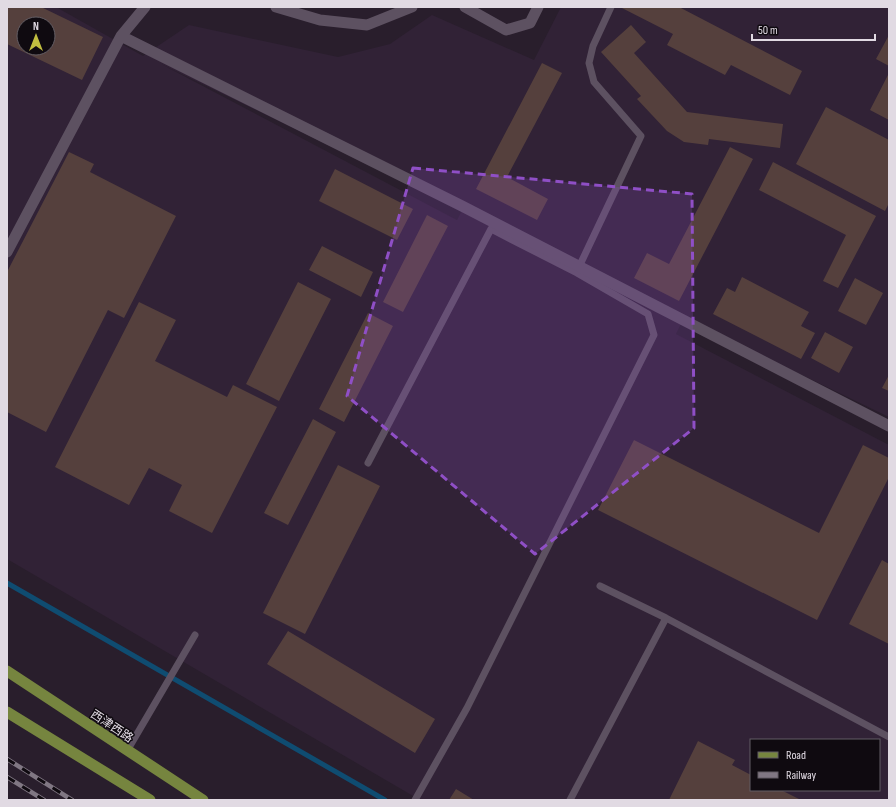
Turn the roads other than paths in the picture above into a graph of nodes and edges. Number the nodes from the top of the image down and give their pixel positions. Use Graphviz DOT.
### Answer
graph roads {
  1 [pos="145,7"];
  2 [pos="276,7"];
  3 [pos="412,7"];
  4 [pos="465,7"];
  5 [pos="538,7"];
  6 [pos="611,7"];
  7 [pos="121,36"];
  8 [pos="7,252"];
  9 [pos="578,270"];
  10 [pos="889,426"];
  11 [pos="368,463"];
  12 [pos="600,586"];
  13 [pos="666,618"];
  14 [pos="196,635"];
  15 [pos="7,672"];
  16 [pos="7,712"];
  17 [pos="889,737"];
  18 [pos="127,751"];
  19 [pos="150,800"];
  20 [pos="204,800"];
  21 [pos="415,800"];
  22 [pos="570,800"];
  1 -- 7 [label="street"];
  2 -- 3 [label="street"];
  4 -- 5 [label="street"];
  6 -- 9 [label="lane"];
  7 -- 8 [label="street"];
  7 -- 9 [label="street"];
  9 -- 10 [label="street"];
  9 -- 11 [label="lane"];
  9 -- 21 [label="lane"];
  12 -- 13 [label="lane"];
  13 -- 17 [label="lane"];
  13 -- 22 [label="lane"];
  14 -- 18 [label="lane"];
  15 -- 18 [label="main road, 西津西路"];
  16 -- 19 [label="main road"];
  18 -- 20 [label="main road, 西津西路"];
}
